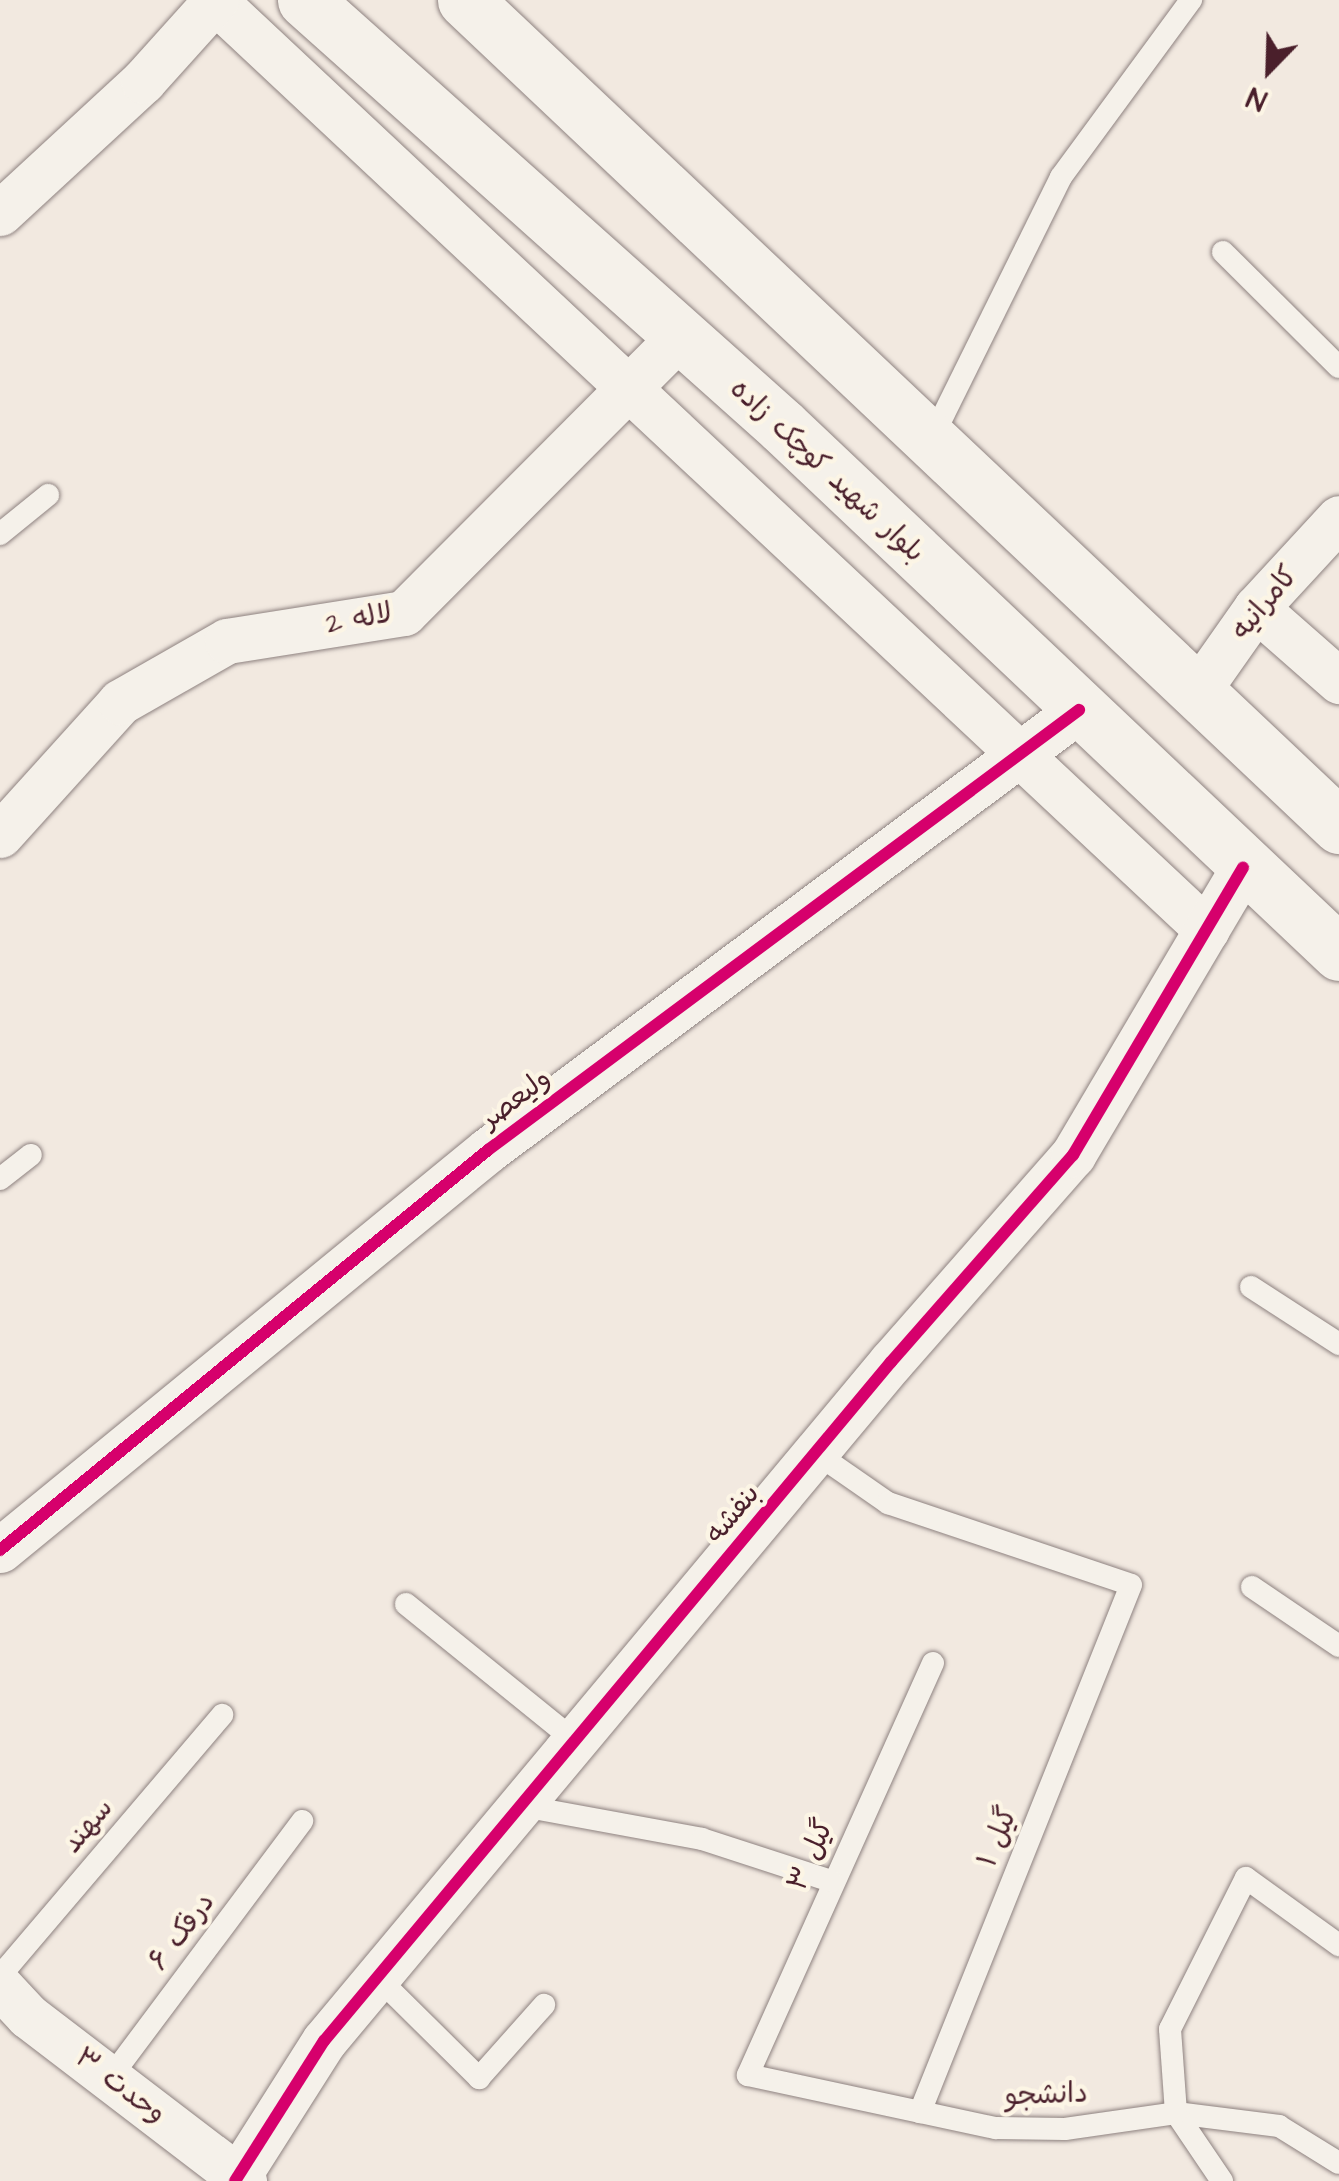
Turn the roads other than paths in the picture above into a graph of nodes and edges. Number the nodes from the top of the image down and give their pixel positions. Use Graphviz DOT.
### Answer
graph roads {
  1 [pos="215,0"];
  2 [pos="305,0"];
  3 [pos="465,0"];
  4 [pos="1192,0"];
  5 [pos="0,214"];
  6 [pos="1223,252"];
  7 [pos="682,336"];
  8 [pos="1339,367"];
  9 [pos="625,392"];
  10 [pos="932,438"];
  11 [pos="48,495"];
  12 [pos="1339,518"];
  13 [pos="0,534"];
  14 [pos="1256,608"];
  15 [pos="1339,681"];
  16 [pos="1197,692"];
  17 [pos="1078,710"];
  18 [pos="1020,753"];
  19 [pos="1339,826"];
  20 [pos="0,836"];
  21 [pos="1243,868"];
  22 [pos="1207,930"];
  23 [pos="1339,952"];
  24 [pos="30,1156"];
  25 [pos="0,1178"];
  26 [pos="1251,1287"];
  27 [pos="1339,1344"];
  28 [pos="816,1453"];
  29 [pos="0,1550"];
  30 [pos="1252,1587"];
  31 [pos="406,1604"];
  32 [pos="1339,1646"];
  33 [pos="933,1662"];
  34 [pos="222,1716"];
  35 [pos="574,1740"];
  36 [pos="517,1806"];
  37 [pos="302,1821"];
  38 [pos="831,1880"];
  39 [pos="1339,1945"];
  40 [pos="0,1976"];
  41 [pos="377,1977"];
  42 [pos="0,1986"];
  43 [pos="544,2005"];
  44 [pos="748,2075"];
  45 [pos="110,2078"];
  46 [pos="920,2112"];
  47 [pos="1176,2113"];
  48 [pos="1339,2163"];
  49 [pos="239,2179"];
  50 [pos="1222,2181"];
  1 -- 5 [label="street"];
  1 -- 9 [label="street"];
  2 -- 7 [label="main road, بلوار شهید کوچک زاده"];
  3 -- 10 [label="main road"];
  4 -- 10 [label="lane"];
  6 -- 8 [label="lane"];
  7 -- 9 [label="street, لاله 2"];
  7 -- 17 [label="main road, بلوار شهید کوچک زاده"];
  9 -- 18 [label="street"];
  9 -- 20 [label="street, لاله 2"];
  10 -- 16 [label="main road"];
  11 -- 13 [label="lane"];
  12 -- 14 [label="street, کامرانیه"];
  14 -- 15 [label="street"];
  14 -- 16 [label="street, کامرانیه"];
  16 -- 19 [label="main road"];
  17 -- 18 [label="street, ولیعصر"];
  17 -- 21 [label="main road, بلوار شهید کوچک زاده"];
  18 -- 22 [label="street"];
  18 -- 29 [label="street, ولیعصر"];
  21 -- 22 [label="street, بنفشه"];
  21 -- 23 [label="main road, بلوار شهید کوچک زاده"];
  22 -- 28 [label="street, بنفشه"];
  24 -- 25 [label="lane"];
  26 -- 27 [label="lane"];
  28 -- 35 [label="street, بنفشه"];
  28 -- 46 [label="lane, گیل ۱"];
  30 -- 32 [label="lane"];
  31 -- 35 [label="lane"];
  33 -- 38 [label="lane, گیل ۳"];
  34 -- 40 [label="lane, سهند"];
  35 -- 36 [label="street, بنفشه"];
  36 -- 38 [label="lane"];
  36 -- 41 [label="street, بنفشه"];
  37 -- 45 [label="lane, درفک ۶"];
  38 -- 44 [label="lane, گیل ۳"];
  39 -- 47 [label="lane"];
  41 -- 43 [label="lane"];
  41 -- 49 [label="street, بنفشه"];
  42 -- 45 [label="street, وحدت ۳"];
  44 -- 46 [label="lane, دانشجو"];
  45 -- 49 [label="street, وحدت ۳"];
  46 -- 47 [label="lane, دانشجو"];
  47 -- 48 [label="lane, دانشجو"];
  47 -- 50 [label="lane"];
}
